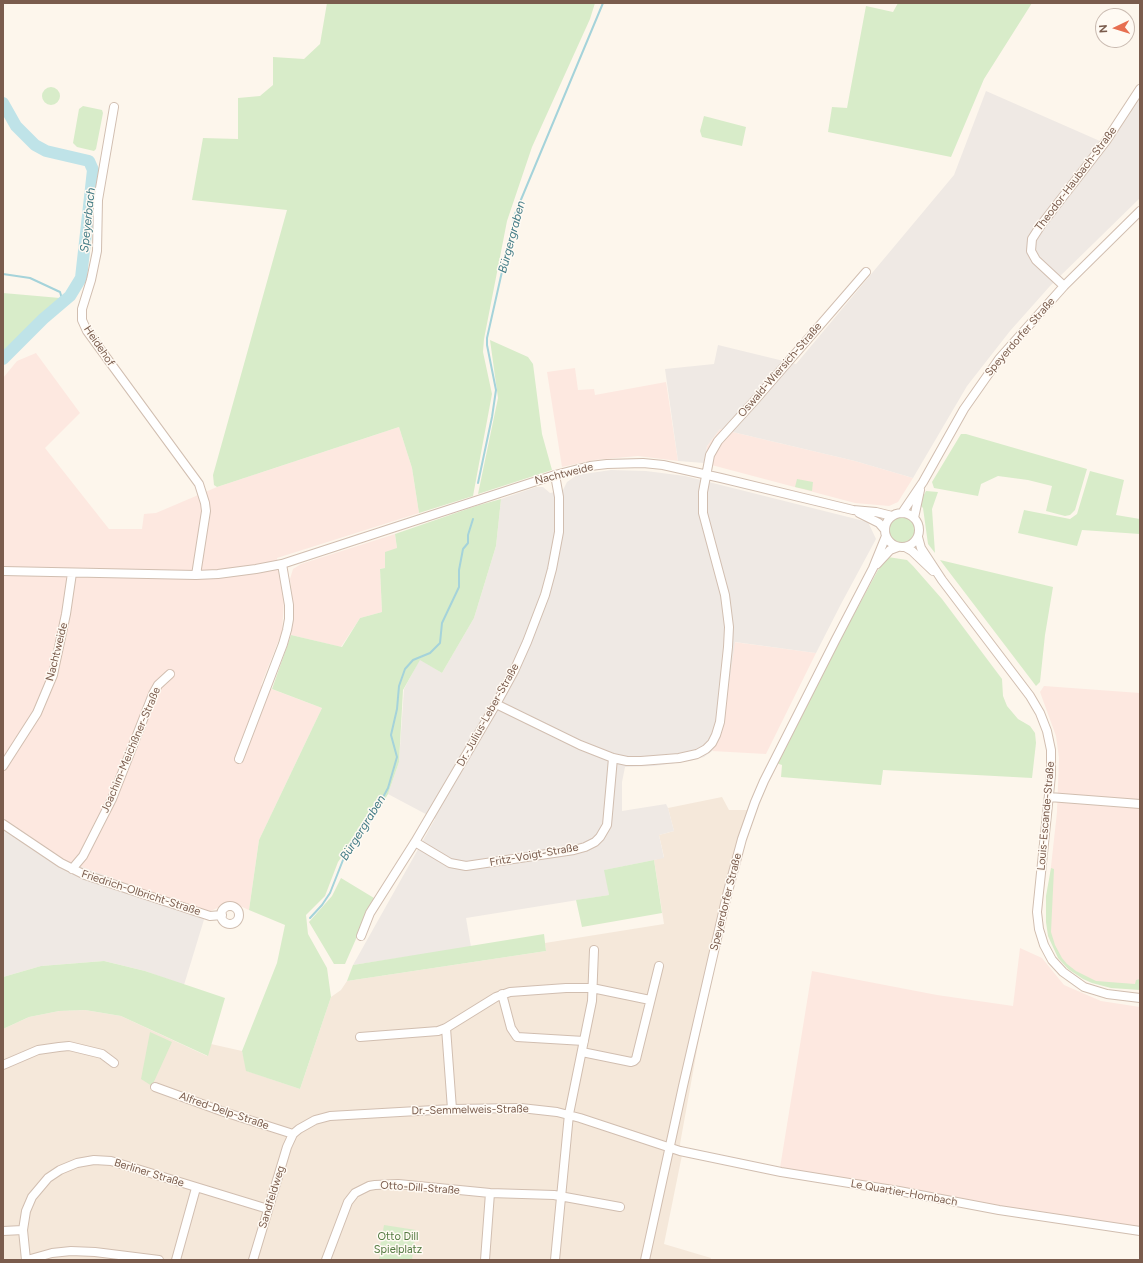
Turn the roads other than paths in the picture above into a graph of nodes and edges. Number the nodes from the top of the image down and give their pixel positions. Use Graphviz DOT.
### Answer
graph roads {
  1 [pos="1140,89"];
  2 [pos="114,107"];
  3 [pos="1140,211"];
  4 [pos="866,272"];
  5 [pos="1064,286"];
  6 [pos="706,474"];
  7 [pos="555,475"];
  8 [pos="922,482"];
  9 [pos="853,510"];
  10 [pos="902,513"];
  11 [pos="892,516"];
  12 [pos="914,518"];
  13 [pos="885,533"];
  14 [pos="918,537"];
  15 [pos="902,547"];
  16 [pos="282,564"];
  17 [pos="873,568"];
  18 [pos="3,572"];
  19 [pos="72,573"];
  20 [pos="196,575"];
  21 [pos="942,580"];
  22 [pos="170,674"];
  23 [pos="496,704"];
  24 [pos="613,758"];
  25 [pos="239,759"];
  26 [pos="3,766"];
  27 [pos="1049,797"];
  28 [pos="1140,804"];
  29 [pos="3,824"];
  30 [pos="415,842"];
  31 [pos="72,869"];
  32 [pos="222,915"];
  33 [pos="361,936"];
  34 [pos="594,950"];
  35 [pos="659,966"];
  36 [pos="592,988"];
  37 [pos="502,994"];
  38 [pos="1140,998"];
  39 [pos="650,1000"];
  40 [pos="446,1028"];
  41 [pos="360,1037"];
  42 [pos="584,1041"];
  43 [pos="582,1052"];
  44 [pos="114,1063"];
  45 [pos="3,1065"];
  46 [pos="155,1087"];
  47 [pos="452,1110"];
  48 [pos="569,1114"];
  49 [pos="293,1134"];
  50 [pos="669,1148"];
  51 [pos="196,1188"];
  52 [pos="490,1193"];
  53 [pos="561,1196"];
  54 [pos="620,1207"];
  55 [pos="268,1209"];
  56 [pos="23,1230"];
  57 [pos="3,1231"];
  58 [pos="1140,1232"];
  59 [pos="26,1260"];
  60 [pos="159,1260"];
  61 [pos="176,1260"];
  62 [pos="253,1260"];
  63 [pos="326,1260"];
  64 [pos="485,1260"];
  65 [pos="555,1260"];
  66 [pos="645,1260"];
  1 -- 5 [label="street, Theodor-Haubach-Straße"];
  2 -- 20 [label="street, Heidehof"];
  3 -- 5 [label="street, Speyerdorfer Straße"];
  4 -- 6 [label="street, Oswald-Wiersich-Straße"];
  5 -- 8 [label="street, Speyerdorfer Straße"];
  6 -- 7 [label="street, Nachtweide"];
  6 -- 9 [label="street, Nachtweide"];
  6 -- 24 [label="street, Oswald-Wiersich-Straße"];
  7 -- 16 [label="street, Nachtweide"];
  7 -- 23 [label="street, Dr.-Julius-Leber-Straße"];
  8 -- 10 [label="street, Speyerdorfer Straße"];
  8 -- 12 [label="street, Speyerdorfer Straße"];
  9 -- 11 [label="street, Nachtweide"];
  9 -- 13 [label="street, Nachtweide"];
  10 -- 11 [label="street"];
  10 -- 12 [label="street"];
  11 -- 13 [label="street"];
  12 -- 14 [label="street"];
  13 -- 15 [label="street"];
  13 -- 17 [label="street, Speyerdorfer Straße"];
  14 -- 15 [label="street"];
  14 -- 21 [label="street, Louis-Escande-Straße"];
  15 -- 17 [label="street, Speyerdorfer Straße"];
  15 -- 21 [label="street, Louis-Escande-Straße"];
  16 -- 20 [label="street, Nachtweide"];
  16 -- 25 [label="street"];
  17 -- 50 [label="street, Speyerdorfer Straße"];
  18 -- 19 [label="street, Nachtweide"];
  19 -- 20 [label="street, Nachtweide"];
  19 -- 26 [label="street, Nachtweide"];
  21 -- 27 [label="street, Louis-Escande-Straße"];
  22 -- 31 [label="street, Joachim-Meichßner-Straße"];
  23 -- 24 [label="street, Oswald-Wiersich-Straße"];
  23 -- 30 [label="street, Dr.-Julius-Leber-Straße"];
  24 -- 30 [label="street, Fritz-Voigt-Straße"];
  27 -- 28 [label="street"];
  27 -- 38 [label="street, Louis-Escande-Straße"];
  29 -- 31 [label="street, Friedrich-Olbricht-Straße"];
  30 -- 33 [label="street, Dr.-Julius-Leber-Straße"];
  31 -- 32 [label="street, Friedrich-Olbricht-Straße"];
  34 -- 36 [label="street"];
  35 -- 39 [label="street"];
  36 -- 37 [label="street"];
  36 -- 39 [label="street"];
  36 -- 42 [label="street"];
  37 -- 40 [label="street"];
  37 -- 42 [label="street"];
  39 -- 43 [label="street"];
  40 -- 41 [label="street"];
  40 -- 47 [label="street"];
  42 -- 43 [label="street"];
  43 -- 48 [label="street"];
  44 -- 45 [label="street"];
  46 -- 49 [label="street, Alfred-Delp-Straße"];
  47 -- 48 [label="street, Dr.-Semmelweis-Straße"];
  47 -- 49 [label="street, Dr.-Semmelweis-Straße"];
  48 -- 50 [label="street, Dr.-Semmelweis-Straße"];
  48 -- 53 [label="street"];
  49 -- 55 [label="street, Sandfeldweg"];
  50 -- 58 [label="street, Le Quartier-Hornbach"];
  50 -- 66 [label="street, Speyerdorfer Straße"];
  51 -- 55 [label="street, Berliner Straße"];
  51 -- 56 [label="street, Berliner Straße"];
  51 -- 61 [label="street"];
  52 -- 53 [label="street, Otto-Dill-Straße"];
  52 -- 63 [label="street, Otto-Dill-Straße"];
  52 -- 64 [label="street"];
  53 -- 54 [label="street, Otto-Dill-Straße"];
  53 -- 65 [label="street"];
  55 -- 62 [label="street, Sandfeldweg"];
  56 -- 57 [label="street"];
  56 -- 59 [label="street, Berliner Straße"];
  59 -- 60 [label="street"];
}
